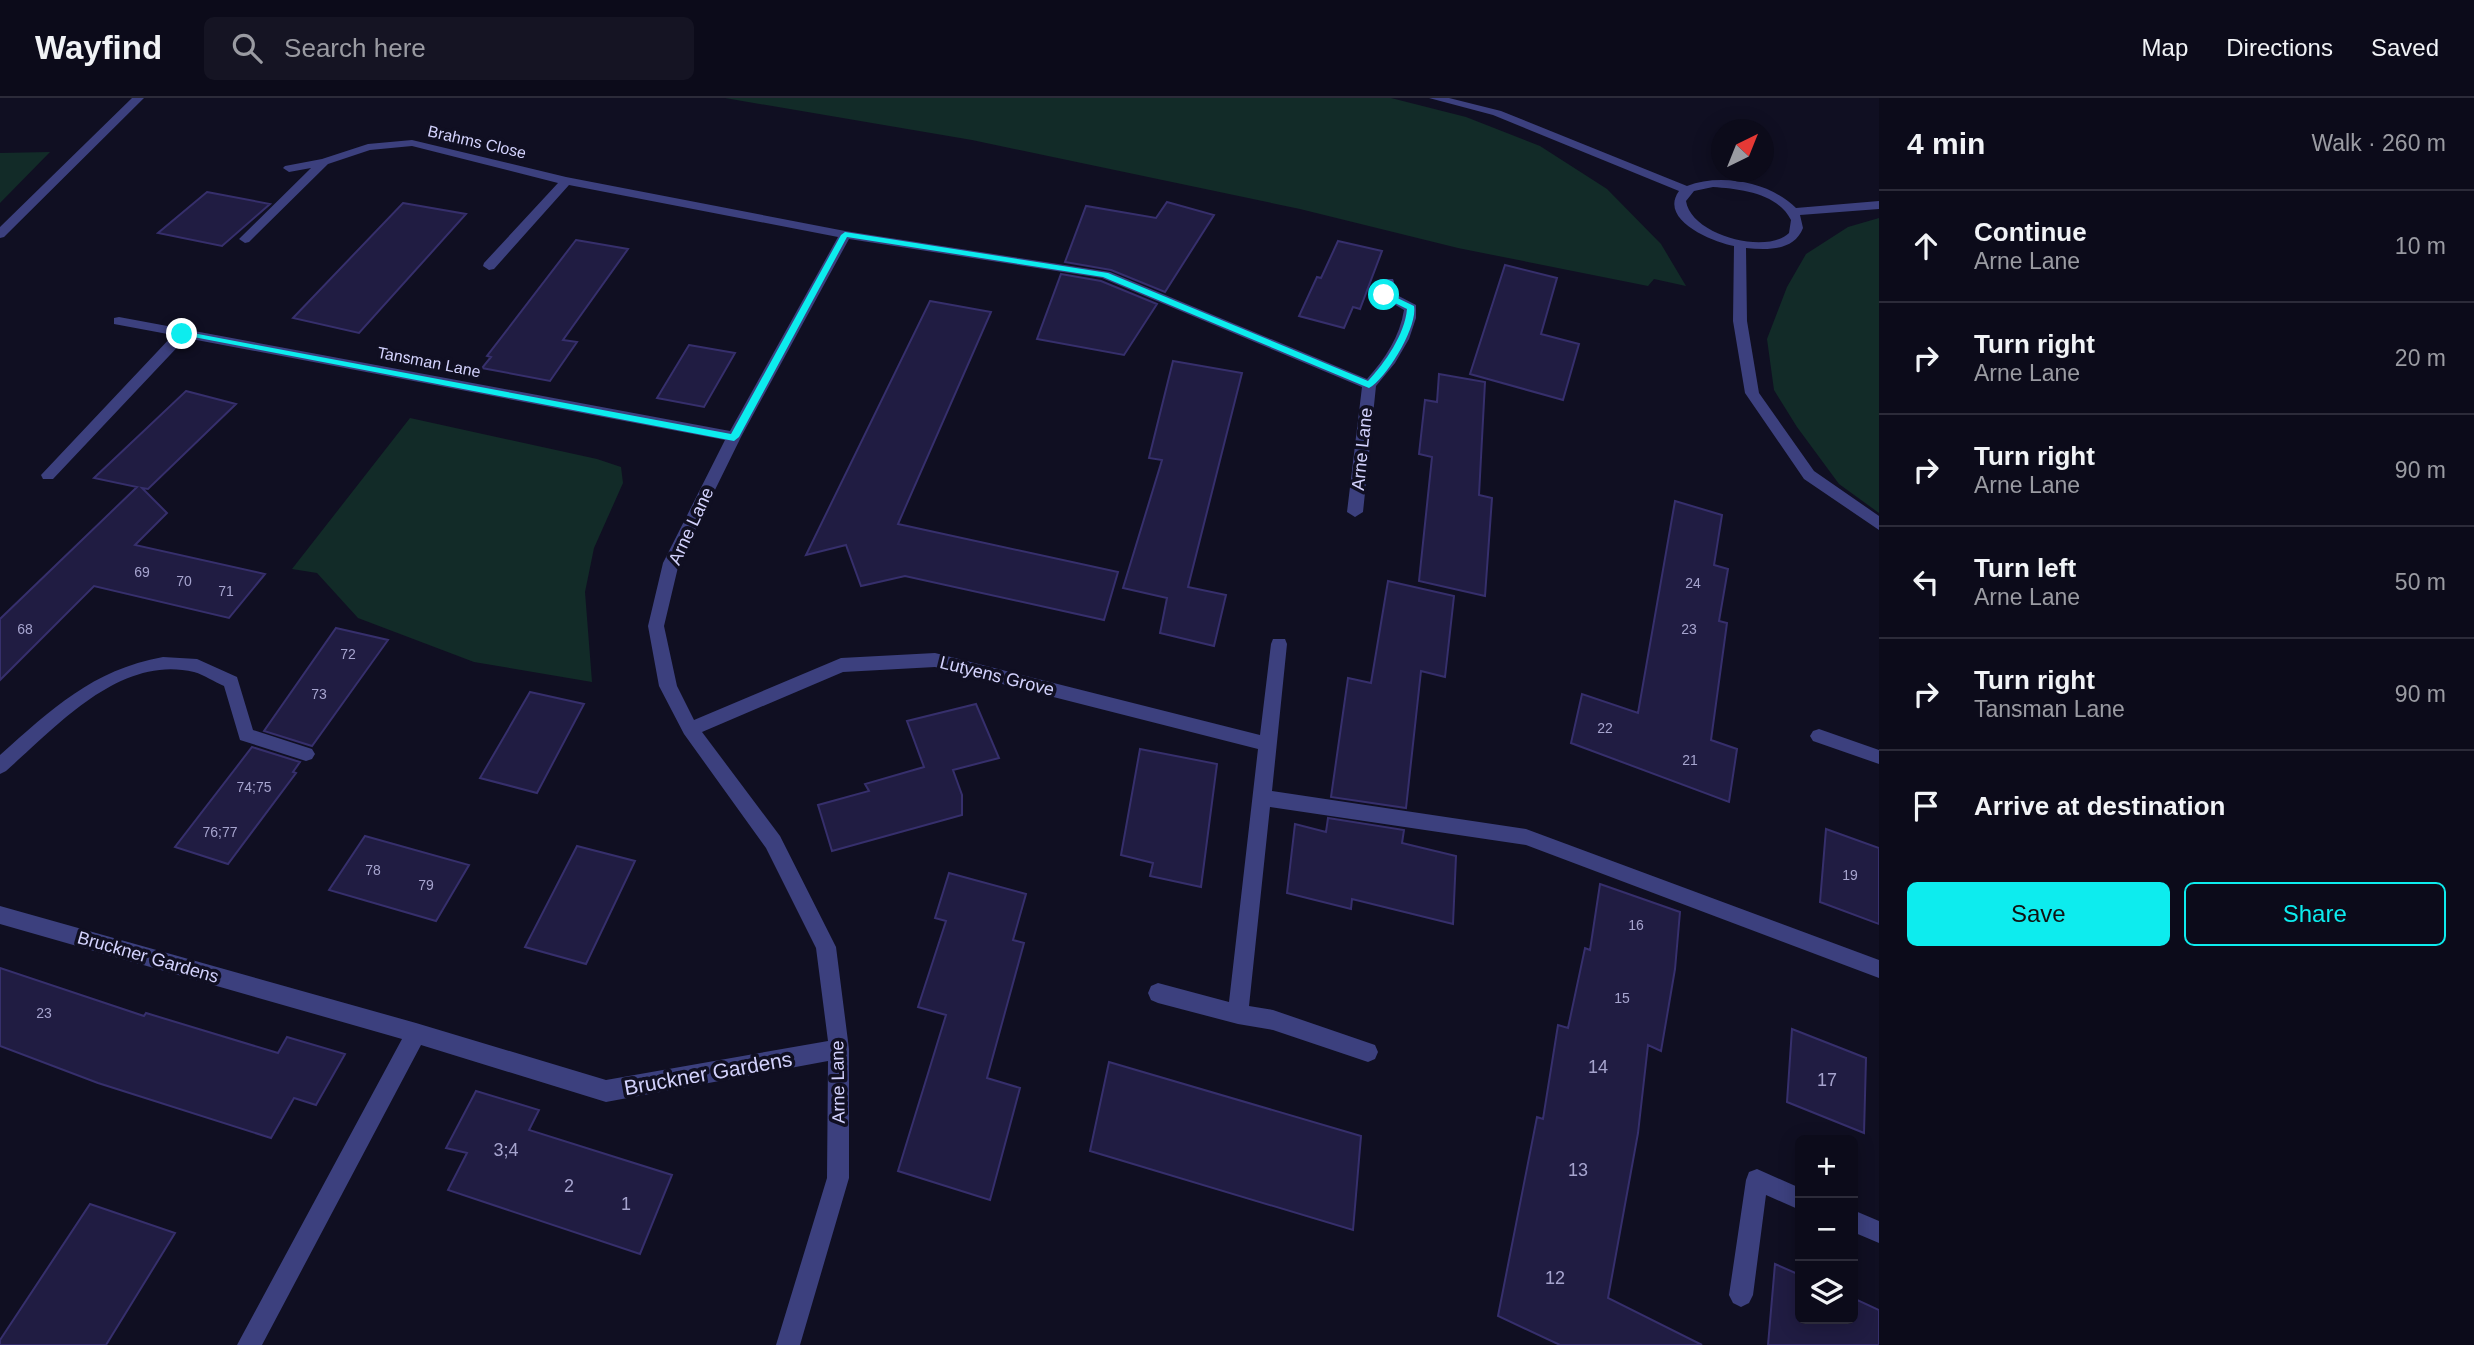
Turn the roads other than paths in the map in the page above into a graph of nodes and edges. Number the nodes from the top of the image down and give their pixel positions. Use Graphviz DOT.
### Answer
graph roads {
  1 [pos="138,98"];
  2 [pos="1434,98"];
  3 [pos="324,162"];
  4 [pos="289,168"];
  5 [pos="566,181"];
  6 [pos="1687,190"];
  7 [pos="1879,205"];
  8 [pos="1792,212"];
  9 [pos="0,234"];
  10 [pos="845,235"];
  11 [pos="245,239"];
  12 [pos="1740,244"];
  13 [pos="489,266"];
  14 [pos="1388,282"];
  15 [pos="119,321"];
  16 [pos="182,334"];
  17 [pos="1369,385"];
  18 [pos="734,437"];
  19 [pos="48,475"];
  20 [pos="1355,512"];
  21 [pos="1879,524"];
  22 [pos="1279,643"];
  23 [pos="690,729"];
  24 [pos="1819,736"];
  25 [pos="1268,744"];
  26 [pos="306,754"];
  27 [pos="1879,757"];
  28 [pos="0,766"];
  29 [pos="1263,797"];
  30 [pos="0,915"];
  31 [pos="1879,969"];
  32 [pos="1158,993"];
  33 [pos="1238,1014"];
  34 [pos="416,1032"];
  35 [pos="839,1049"];
  36 [pos="1368,1052"];
  37 [pos="1798,1198"];
  38 [pos="1858,1223"];
  39 [pos="1879,1232"];
  40 [pos="1741,1295"];
  41 [pos="249,1345"];
  42 [pos="788,1345"];
  1 -- 9 [label="street"];
  2 -- 6 [label="street"];
  3 -- 4 [label="street"];
  3 -- 5 [label="street, Brahms Close"];
  3 -- 11 [label="street, Brahms Close"];
  5 -- 10 [label="street, Brahms Close"];
  5 -- 13 [label="street"];
  6 -- 8 [label="street"];
  6 -- 12 [label="street"];
  7 -- 8 [label="street"];
  8 -- 12 [label="street"];
  10 -- 17 [label="street, Arne Lane"];
  10 -- 18 [label="street, Arne Lane"];
  12 -- 21 [label="street"];
  14 -- 17 [label="street, Arne Lane"];
  15 -- 16 [label="street, Tansman Lane"];
  16 -- 18 [label="street, Tansman Lane"];
  16 -- 19 [label="street"];
  17 -- 20 [label="street, Arne Lane"];
  18 -- 23 [label="street, Arne Lane"];
  22 -- 25 [label="street"];
  23 -- 25 [label="street, Lutyens Grove"];
  23 -- 35 [label="street, Arne Lane"];
  24 -- 27 [label="street"];
  25 -- 29 [label="street"];
  26 -- 28 [label="street"];
  29 -- 31 [label="street"];
  29 -- 33 [label="street"];
  30 -- 34 [label="street, Bruckner Gardens"];
  32 -- 33 [label="street"];
  33 -- 36 [label="street"];
  34 -- 35 [label="street, Bruckner Gardens"];
  34 -- 41 [label="street"];
  35 -- 42 [label="street, Arne Lane"];
  37 -- 40 [label="street"];
  38 -- 39 [label="street"];
}
